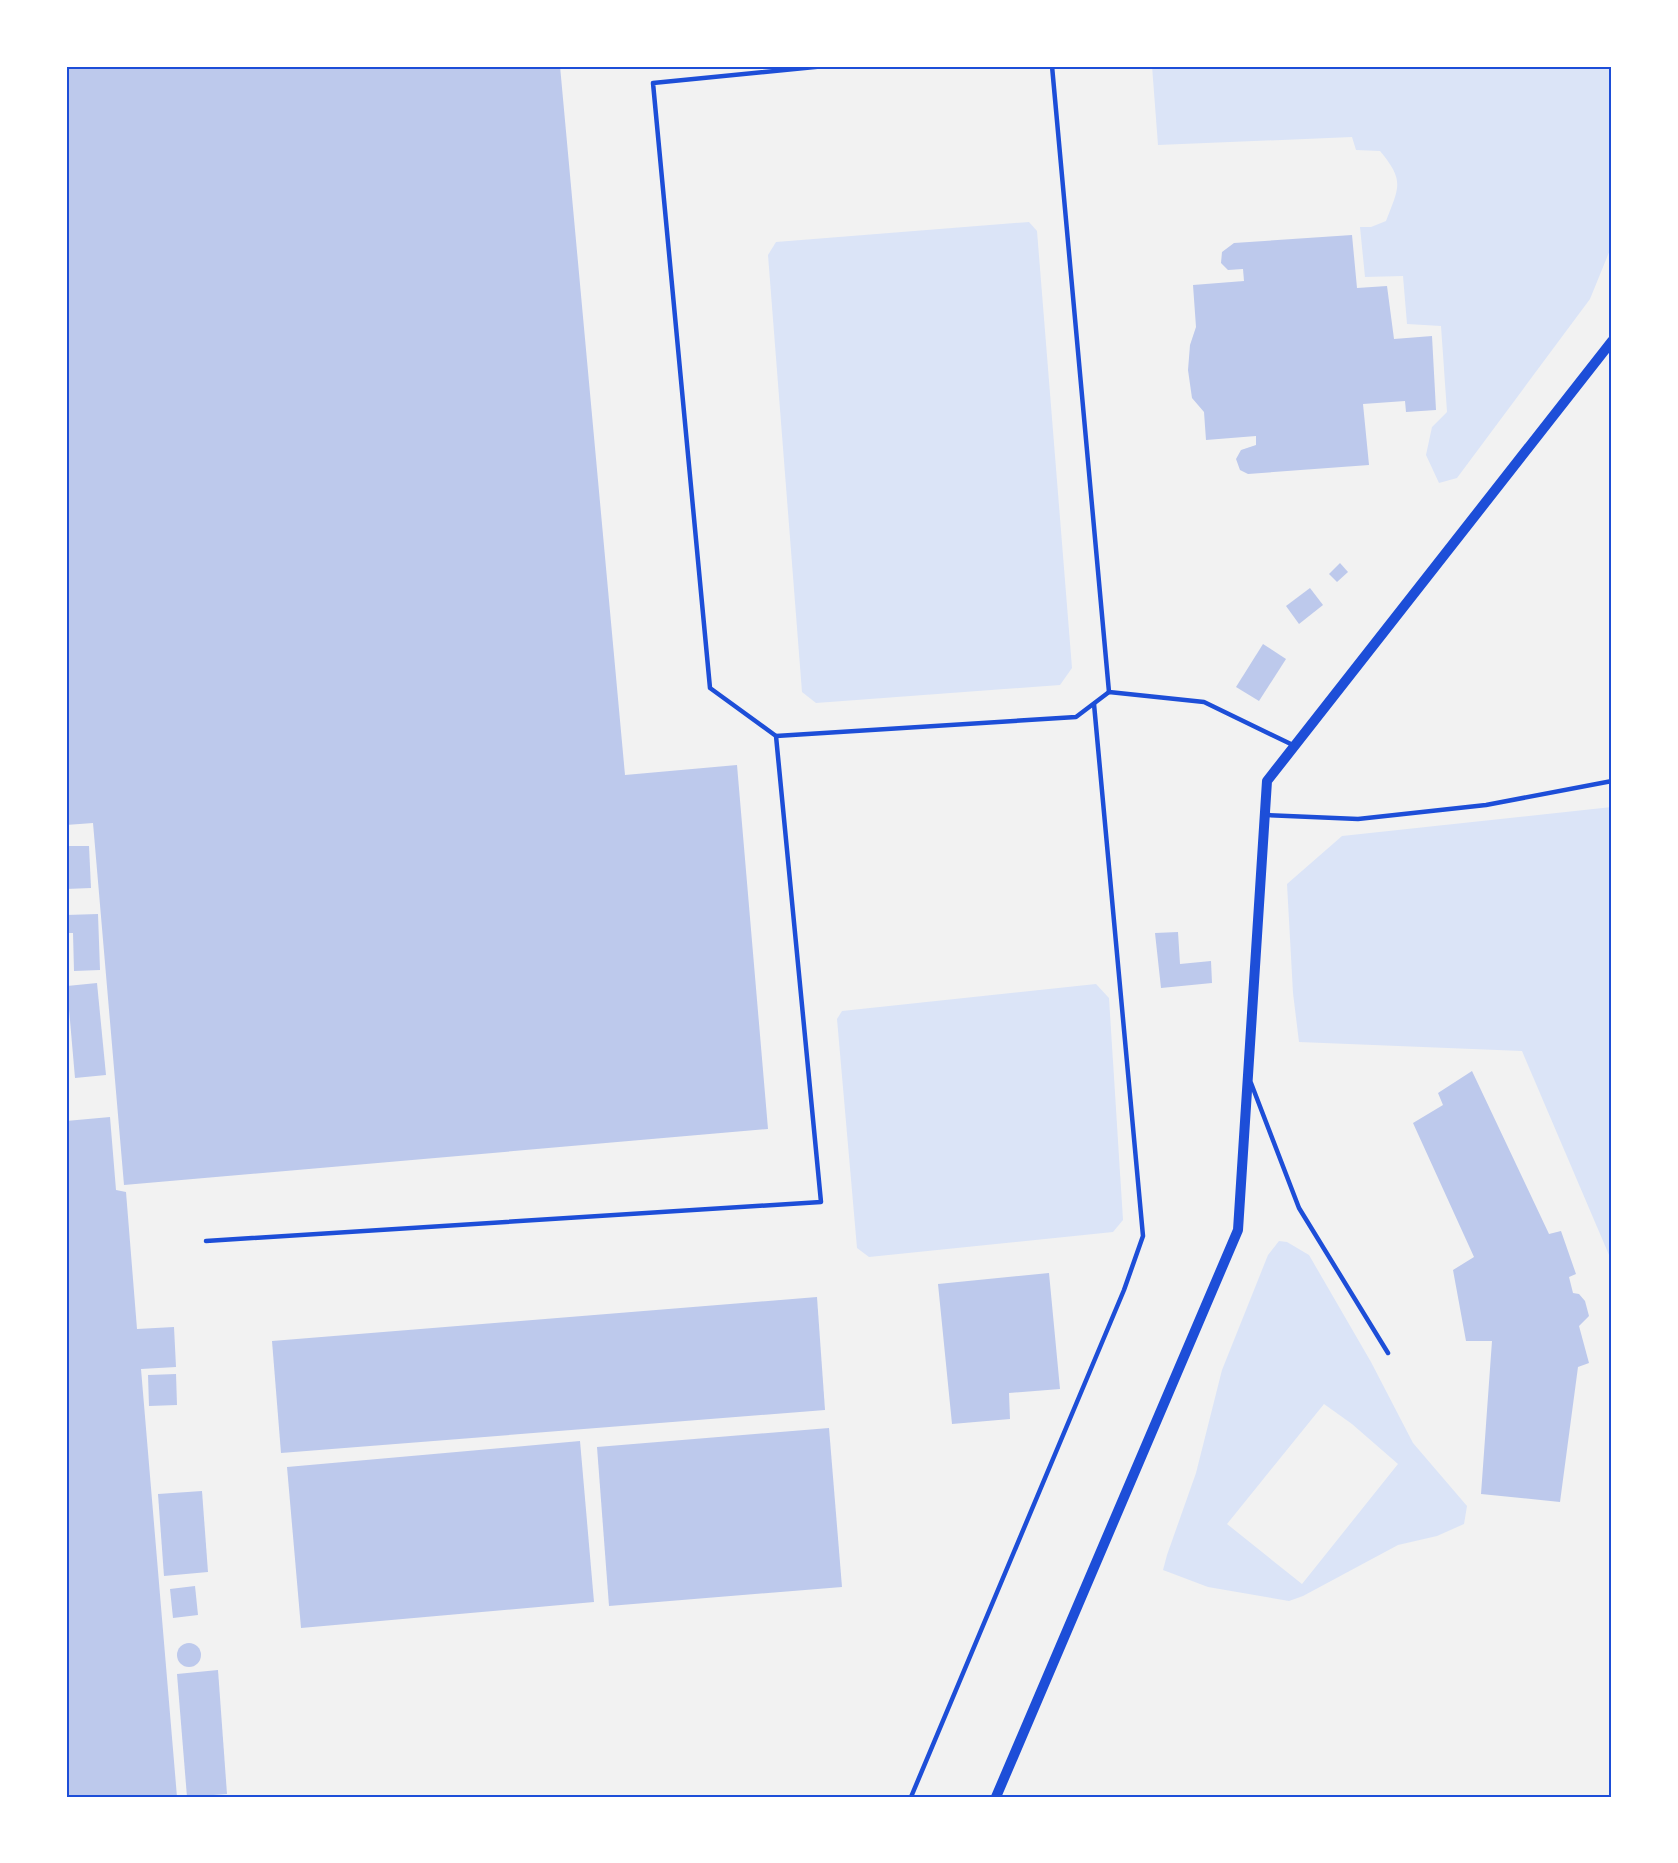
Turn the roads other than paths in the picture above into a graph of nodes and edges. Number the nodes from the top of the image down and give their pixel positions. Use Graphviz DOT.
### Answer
graph roads {
  1 [pos="825,66"];
  2 [pos="1052,66"];
  3 [pos="1612,340"];
  4 [pos="1109,692"];
  5 [pos="1094,704"];
  6 [pos="776,736"];
  7 [pos="1295,746"];
  8 [pos="1612,781"];
  9 [pos="1266,815"];
  10 [pos="1248,1077"];
  11 [pos="206,1240"];
  12 [pos="1388,1353"];
  13 [pos="911,1797"];
  14 [pos="996,1797"];
  1 -- 6 [label="lane"];
  2 -- 4 [label="lane"];
  3 -- 7 [label="street"];
  4 -- 5 [label="lane"];
  4 -- 7 [label="lane"];
  5 -- 6 [label="lane"];
  5 -- 13 [label="lane"];
  6 -- 11 [label="lane"];
  7 -- 9 [label="street"];
  8 -- 9 [label="lane"];
  9 -- 10 [label="street"];
  10 -- 12 [label="lane"];
  10 -- 14 [label="street"];
}
